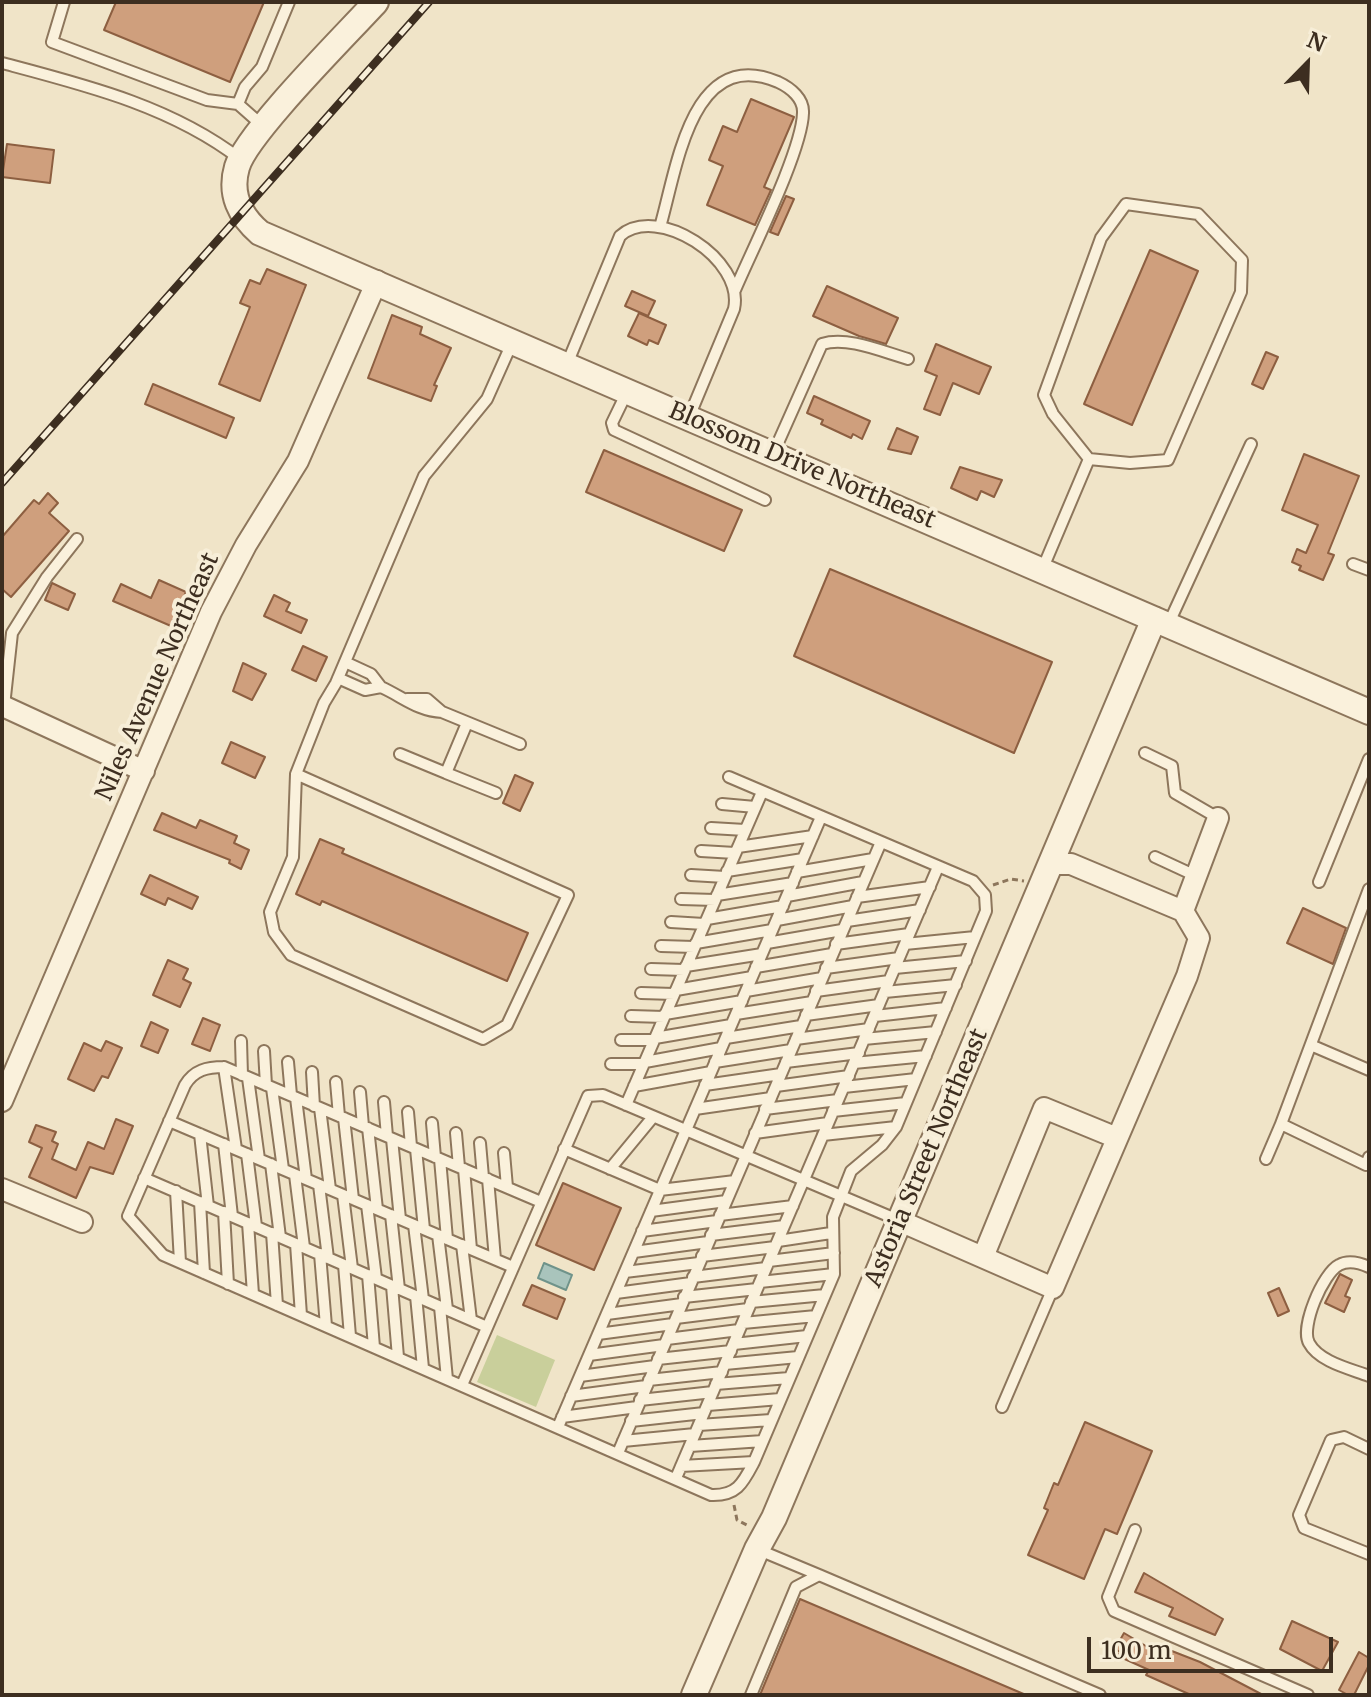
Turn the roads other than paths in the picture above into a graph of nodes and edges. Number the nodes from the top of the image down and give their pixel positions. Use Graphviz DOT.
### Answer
graph roads {
  1 [pos="64,2"];
  2 [pos="289,2"];
  3 [pos="376,2"];
  4 [pos="2,63"];
  5 [pos="238,104"];
  6 [pos="264,127"];
  7 [pos="240,159"];
  8 [pos="660,227"];
  9 [pos="377,281"];
  10 [pos="735,290"];
  11 [pos="513,341"];
  12 [pos="908,359"];
  13 [pos="567,364"];
  14 [pos="627,391"];
  15 [pos="689,417"];
  16 [pos="1251,444"];
  17 [pos="773,454"];
  18 [pos="1089,459"];
  19 [pos="765,500"];
  20 [pos="77,539"];
  21 [pos="1353,564"];
  22 [pos="1042,570"];
  23 [pos="1369,570"];
  24 [pos="1161,622"];
  25 [pos="345,662"];
  26 [pos="338,678"];
  27 [pos="381,687"];
  28 [pos="4,706"];
  29 [pos="1369,712"];
  30 [pos="467,723"];
  31 [pos="520,744"];
  32 [pos="1145,753"];
  33 [pos="400,754"];
  34 [pos="1369,759"];
  35 [pos="144,771"];
  36 [pos="446,773"];
  37 [pos="296,774"];
  38 [pos="729,777"];
  39 [pos="762,792"];
  40 [pos="496,793"];
  41 [pos="722,804"];
  42 [pos="755,807"];
  43 [pos="821,817"];
  44 [pos="1218,818"];
  45 [pos="711,828"];
  46 [pos="745,830"];
  47 [pos="813,836"];
  48 [pos="881,842"];
  49 [pos="736,850"];
  50 [pos="701,851"];
  51 [pos="1155,857"];
  52 [pos="803,859"];
  53 [pos="873,859"];
  54 [pos="1052,864"];
  55 [pos="938,867"];
  56 [pos="726,874"];
  57 [pos="691,875"];
  58 [pos="1196,876"];
  59 [pos="795,878"];
  60 [pos="863,882"];
  61 [pos="1319,882"];
  62 [pos="930,887"];
  63 [pos="1369,889"];
  64 [pos="716,897"];
  65 [pos="681,899"];
  66 [pos="785,901"];
  67 [pos="855,902"];
  68 [pos="920,910"];
  69 [pos="1183,911"];
  70 [pos="706,921"];
  71 [pos="671,922"];
  72 [pos="774,925"];
  73 [pos="845,925"];
  74 [pos="975,937"];
  75 [pos="907,939"];
  76 [pos="695,945"];
  77 [pos="661,946"];
  78 [pos="764,948"];
  79 [pos="834,949"];
  80 [pos="966,961"];
  81 [pos="897,963"];
  82 [pos="685,968"];
  83 [pos="651,969"];
  84 [pos="754,972"];
  85 [pos="824,973"];
  86 [pos="956,985"];
  87 [pos="887,987"];
  88 [pos="675,992"];
  89 [pos="641,993"];
  90 [pos="744,996"];
  91 [pos="814,997"];
  92 [pos="946,1008"];
  93 [pos="877,1010"];
  94 [pos="631,1016"];
  95 [pos="665,1016"];
  96 [pos="734,1019"];
  97 [pos="804,1020"];
  98 [pos="936,1032"];
  99 [pos="866,1034"];
  100 [pos="654,1039"];
  101 [pos="796,1039"];
  102 [pos="621,1040"];
  103 [pos="241,1041"];
  104 [pos="723,1043"];
  105 [pos="1313,1046"];
  106 [pos="791,1050"];
  107 [pos="264,1051"];
  108 [pos="926,1056"];
  109 [pos="856,1058"];
  110 [pos="288,1062"];
  111 [pos="786,1062"];
  112 [pos="644,1063"];
  113 [pos="611,1064"];
  114 [pos="224,1067"];
  115 [pos="713,1067"];
  116 [pos="1369,1070"];
  117 [pos="312,1072"];
  118 [pos="781,1074"];
  119 [pos="245,1076"];
  120 [pos="849,1076"];
  121 [pos="916,1079"];
  122 [pos="336,1082"];
  123 [pos="705,1085"];
  124 [pos="269,1086"];
  125 [pos="634,1086"];
  126 [pos="776,1086"];
  127 [pos="844,1087"];
  128 [pos="360,1092"];
  129 [pos="293,1097"];
  130 [pos="771,1098"];
  131 [pos="838,1100"];
  132 [pos="2,1101"];
  133 [pos="384,1102"];
  134 [pos="906,1103"];
  135 [pos="626,1105"];
  136 [pos="317,1107"];
  137 [pos="695,1109"];
  138 [pos="765,1109"];
  139 [pos="833,1111"];
  140 [pos="408,1112"];
  141 [pos="341,1117"];
  142 [pos="653,1117"];
  143 [pos="169,1121"];
  144 [pos="432,1123"];
  145 [pos="828,1123"];
  146 [pos="1281,1124"];
  147 [pos="365,1127"];
  148 [pos="896,1127"];
  149 [pos="686,1130"];
  150 [pos="456,1133"];
  151 [pos="755,1133"];
  152 [pos="200,1134"];
  153 [pos="823,1135"];
  154 [pos="389,1137"];
  155 [pos="1117,1138"];
  156 [pos="480,1143"];
  157 [pos="224,1144"];
  158 [pos="413,1148"];
  159 [pos="236,1149"];
  160 [pos="564,1149"];
  161 [pos="504,1153"];
  162 [pos="247,1154"];
  163 [pos="746,1155"];
  164 [pos="1369,1157"];
  165 [pos="437,1158"];
  166 [pos="259,1159"];
  167 [pos="1266,1159"];
  168 [pos="271,1164"];
  169 [pos="461,1168"];
  170 [pos="283,1169"];
  171 [pos="610,1169"];
  172 [pos="295,1175"];
  173 [pos="144,1178"];
  174 [pos="485,1178"];
  175 [pos="306,1179"];
  176 [pos="804,1180"];
  177 [pos="735,1181"];
  178 [pos="324,1187"];
  179 [pos="507,1187"];
  180 [pos="2,1189"];
  181 [pos="660,1190"];
  182 [pos="176,1191"];
  183 [pos="841,1196"];
  184 [pos="348,1197"];
  185 [pos="726,1201"];
  186 [pos="541,1202"];
  187 [pos="204,1204"];
  188 [pos="793,1206"];
  189 [pos="372,1207"];
  190 [pos="651,1211"];
  191 [pos="228,1214"];
  192 [pos="396,1217"];
  193 [pos="719,1218"];
  194 [pos="900,1221"];
  195 [pos="82,1222"];
  196 [pos="252,1225"];
  197 [pos="784,1226"];
  198 [pos="419,1227"];
  199 [pos="642,1231"];
  200 [pos="831,1233"];
  201 [pos="276,1235"];
  202 [pos="443,1237"];
  203 [pos="710,1239"];
  204 [pos="776,1244"];
  205 [pos="300,1246"];
  206 [pos="467,1247"];
  207 [pos="634,1252"];
  208 [pos="834,1253"];
  209 [pos="324,1256"];
  210 [pos="983,1257"];
  211 [pos="495,1259"];
  212 [pos="701,1259"];
  213 [pos="180,1262"];
  214 [pos="768,1265"];
  215 [pos="348,1266"];
  216 [pos="513,1267"];
  217 [pos="1369,1267"];
  218 [pos="625,1272"];
  219 [pos="204,1273"];
  220 [pos="834,1274"];
  221 [pos="372,1277"];
  222 [pos="692,1280"];
  223 [pos="228,1284"];
  224 [pos="759,1285"];
  225 [pos="396,1287"];
  226 [pos="1053,1288"];
  227 [pos="616,1293"];
  228 [pos="253,1294"];
  229 [pos="825,1295"];
  230 [pos="420,1298"];
  231 [pos="683,1300"];
  232 [pos="277,1305"];
  233 [pos="750,1306"];
  234 [pos="444,1308"];
  235 [pos="607,1314"];
  236 [pos="301,1315"];
  237 [pos="816,1316"];
  238 [pos="471,1320"];
  239 [pos="674,1321"];
  240 [pos="326,1326"];
  241 [pos="487,1327"];
  242 [pos="741,1327"];
  243 [pos="598,1334"];
  244 [pos="350,1336"];
  245 [pos="807,1336"];
  246 [pos="665,1342"];
  247 [pos="374,1347"];
  248 [pos="732,1347"];
  249 [pos="589,1355"];
  250 [pos="398,1357"];
  251 [pos="798,1357"];
  252 [pos="656,1362"];
  253 [pos="423,1368"];
  254 [pos="723,1368"];
  255 [pos="580,1376"];
  256 [pos="1369,1376"];
  257 [pos="789,1378"];
  258 [pos="447,1379"];
  259 [pos="648,1383"];
  260 [pos="462,1385"];
  261 [pos="714,1388"];
  262 [pos="571,1396"];
  263 [pos="780,1399"];
  264 [pos="639,1404"];
  265 [pos="1002,1407"];
  266 [pos="706,1409"];
  267 [pos="771,1420"];
  268 [pos="631,1421"];
  269 [pos="560,1422"];
  270 [pos="697,1430"];
  271 [pos="623,1441"];
  272 [pos="763,1441"];
  273 [pos="690,1446"];
  274 [pos="1369,1449"];
  275 [pos="618,1453"];
  276 [pos="754,1462"];
  277 [pos="681,1466"];
  278 [pos="676,1478"];
  279 [pos="1135,1530"];
  280 [pos="761,1542"];
  281 [pos="1369,1554"];
  282 [pos="819,1575"];
  283 [pos="694,1695"];
  284 [pos="751,1695"];
  285 [pos="1100,1695"];
  286 [pos="1308,1695"];
  1 -- 5 [label="lane"];
  2 -- 5 [label="lane"];
  3 -- 6 [label="street"];
  4 -- 7 [label="lane"];
  5 -- 6 [label="lane"];
  6 -- 7 [label="street"];
  7 -- 9 [label="street, Blossom Drive Northeast"];
  8 -- 10 [label="lane"];
  8 -- 10 [label="lane"];
  8 -- 13 [label="lane"];
  9 -- 11 [label="street, Blossom Drive Northeast"];
  9 -- 35 [label="street, Niles Avenue Northeast"];
  10 -- 15 [label="lane"];
  11 -- 13 [label="street, Blossom Drive Northeast"];
  11 -- 25 [label="lane"];
  12 -- 17 [label="lane"];
  13 -- 14 [label="street, Blossom Drive Northeast"];
  14 -- 15 [label="street, Blossom Drive Northeast"];
  14 -- 19 [label="lane"];
  15 -- 17 [label="street, Blossom Drive Northeast"];
  16 -- 24 [label="lane"];
  17 -- 22 [label="street, Blossom Drive Northeast"];
  18 -- 18 [label="lane"];
  18 -- 22 [label="lane"];
  20 -- 28 [label="lane"];
  21 -- 23 [label="lane"];
  22 -- 24 [label="street, Blossom Drive Northeast"];
  24 -- 29 [label="street, Blossom Drive Northeast"];
  24 -- 54 [label="street, Astoria Street Northeast"];
  25 -- 26 [label="lane"];
  25 -- 27 [label="lane"];
  26 -- 27 [label="lane"];
  26 -- 37 [label="lane"];
  27 -- 30 [label="lane"];
  28 -- 35 [label="street"];
  30 -- 31 [label="lane"];
  30 -- 36 [label="lane"];
  32 -- 44 [label="lane"];
  33 -- 36 [label="lane"];
  34 -- 61 [label="lane"];
  35 -- 132 [label="street, Niles Avenue Northeast"];
  36 -- 40 [label="lane"];
  37 -- 37 [label="lane"];
  38 -- 39 [label="lane"];
  39 -- 42 [label="lane"];
  39 -- 43 [label="lane"];
  41 -- 42 [label="lane"];
  42 -- 46 [label="lane"];
  43 -- 47 [label="lane"];
  43 -- 48 [label="lane"];
  44 -- 58 [label="street"];
  45 -- 46 [label="lane"];
  46 -- 49 [label="lane"];
  47 -- 49 [label="lane"];
  47 -- 52 [label="lane"];
  48 -- 53 [label="lane"];
  48 -- 55 [label="lane"];
  49 -- 50 [label="lane"];
  49 -- 56 [label="lane"];
  51 -- 58 [label="lane"];
  52 -- 56 [label="lane"];
  52 -- 59 [label="lane"];
  53 -- 59 [label="lane"];
  53 -- 60 [label="lane"];
  54 -- 69 [label="street"];
  54 -- 194 [label="street, Astoria Street Northeast"];
  55 -- 62 [label="lane"];
  55 -- 74 [label="lane"];
  56 -- 57 [label="lane"];
  56 -- 64 [label="lane"];
  58 -- 69 [label="street"];
  59 -- 64 [label="lane"];
  59 -- 66 [label="lane"];
  60 -- 66 [label="lane"];
  60 -- 67 [label="lane"];
  62 -- 67 [label="lane"];
  62 -- 68 [label="lane"];
  63 -- 105 [label="lane"];
  64 -- 65 [label="lane"];
  64 -- 70 [label="lane"];
  66 -- 70 [label="lane"];
  66 -- 72 [label="lane"];
  67 -- 72 [label="lane"];
  67 -- 73 [label="lane"];
  68 -- 73 [label="lane"];
  68 -- 75 [label="lane"];
  69 -- 155 [label="street"];
  70 -- 71 [label="lane"];
  70 -- 76 [label="lane"];
  72 -- 76 [label="lane"];
  72 -- 78 [label="lane"];
  73 -- 78 [label="lane"];
  73 -- 79 [label="lane"];
  74 -- 75 [label="lane"];
  74 -- 80 [label="lane"];
  75 -- 79 [label="lane"];
  75 -- 81 [label="lane"];
  76 -- 77 [label="lane"];
  76 -- 82 [label="lane"];
  78 -- 82 [label="lane"];
  78 -- 84 [label="lane"];
  79 -- 84 [label="lane"];
  79 -- 85 [label="lane"];
  80 -- 81 [label="lane"];
  80 -- 86 [label="lane"];
  81 -- 85 [label="lane"];
  81 -- 87 [label="lane"];
  82 -- 83 [label="lane"];
  82 -- 88 [label="lane"];
  84 -- 88 [label="lane"];
  84 -- 90 [label="lane"];
  85 -- 90 [label="lane"];
  85 -- 91 [label="lane"];
  86 -- 87 [label="lane"];
  86 -- 92 [label="lane"];
  87 -- 91 [label="lane"];
  87 -- 93 [label="lane"];
  88 -- 89 [label="lane"];
  88 -- 95 [label="lane"];
  90 -- 95 [label="lane"];
  90 -- 96 [label="lane"];
  91 -- 96 [label="lane"];
  91 -- 97 [label="lane"];
  92 -- 93 [label="lane"];
  92 -- 98 [label="lane"];
  93 -- 97 [label="lane"];
  93 -- 99 [label="lane"];
  94 -- 95 [label="lane"];
  95 -- 100 [label="lane"];
  96 -- 100 [label="lane"];
  96 -- 104 [label="lane"];
  97 -- 101 [label="lane"];
  97 -- 104 [label="lane"];
  98 -- 99 [label="lane"];
  98 -- 108 [label="lane"];
  99 -- 101 [label="lane"];
  99 -- 109 [label="lane"];
  100 -- 102 [label="lane"];
  100 -- 112 [label="lane"];
  101 -- 106 [label="lane"];
  103 -- 119 [label="lane"];
  104 -- 112 [label="lane"];
  104 -- 115 [label="lane"];
  105 -- 116 [label="lane"];
  105 -- 146 [label="lane"];
  106 -- 111 [label="lane"];
  106 -- 115 [label="lane"];
  107 -- 124 [label="lane"];
  108 -- 109 [label="lane"];
  108 -- 121 [label="lane"];
  109 -- 111 [label="lane"];
  109 -- 120 [label="lane"];
  110 -- 129 [label="lane"];
  111 -- 118 [label="lane"];
  112 -- 113 [label="lane"];
  112 -- 125 [label="lane"];
  114 -- 119 [label="lane"];
  114 -- 143 [label="lane"];
  114 -- 159 [label="lane"];
  115 -- 123 [label="lane"];
  115 -- 125 [label="lane"];
  117 -- 136 [label="lane"];
  118 -- 123 [label="lane"];
  118 -- 126 [label="lane"];
  119 -- 124 [label="lane"];
  119 -- 166 [label="lane"];
  120 -- 126 [label="lane"];
  120 -- 127 [label="lane"];
  121 -- 127 [label="lane"];
  121 -- 134 [label="lane"];
  122 -- 141 [label="lane"];
  123 -- 137 [label="lane"];
  124 -- 129 [label="lane"];
  124 -- 170 [label="lane"];
  125 -- 135 [label="lane"];
  126 -- 130 [label="lane"];
  127 -- 131 [label="lane"];
  128 -- 147 [label="lane"];
  129 -- 136 [label="lane"];
  129 -- 175 [label="lane"];
  130 -- 137 [label="lane"];
  130 -- 138 [label="lane"];
  131 -- 138 [label="lane"];
  131 -- 139 [label="lane"];
  133 -- 154 [label="lane"];
  134 -- 139 [label="lane"];
  134 -- 148 [label="lane"];
  135 -- 142 [label="lane"];
  135 -- 160 [label="lane"];
  136 -- 141 [label="lane"];
  136 -- 178 [label="lane"];
  137 -- 149 [label="lane"];
  138 -- 151 [label="lane"];
  139 -- 145 [label="lane"];
  140 -- 158 [label="lane"];
  141 -- 147 [label="lane"];
  141 -- 184 [label="lane"];
  142 -- 149 [label="lane"];
  142 -- 171 [label="lane"];
  143 -- 152 [label="lane"];
  143 -- 173 [label="lane"];
  144 -- 165 [label="lane"];
  145 -- 151 [label="lane"];
  145 -- 153 [label="lane"];
  146 -- 164 [label="lane"];
  146 -- 167 [label="lane"];
  147 -- 154 [label="lane"];
  147 -- 189 [label="lane"];
  148 -- 153 [label="lane"];
  148 -- 183 [label="lane"];
  149 -- 163 [label="lane"];
  149 -- 181 [label="lane"];
  150 -- 169 [label="lane"];
  151 -- 163 [label="lane"];
  152 -- 157 [label="lane"];
  152 -- 187 [label="lane"];
  153 -- 176 [label="lane"];
  154 -- 158 [label="lane"];
  154 -- 192 [label="lane"];
  155 -- 210 [label="street"];
  155 -- 226 [label="street"];
  156 -- 174 [label="lane"];
  157 -- 159 [label="lane"];
  157 -- 191 [label="lane"];
  158 -- 165 [label="lane"];
  158 -- 198 [label="lane"];
  159 -- 162 [label="lane"];
  160 -- 171 [label="lane"];
  160 -- 186 [label="lane"];
  161 -- 179 [label="lane"];
  162 -- 166 [label="lane"];
  162 -- 196 [label="lane"];
  163 -- 176 [label="lane"];
  163 -- 177 [label="lane"];
  165 -- 169 [label="lane"];
  165 -- 202 [label="lane"];
  166 -- 168 [label="lane"];
  168 -- 170 [label="lane"];
  168 -- 201 [label="lane"];
  169 -- 174 [label="lane"];
  169 -- 206 [label="lane"];
  170 -- 172 [label="lane"];
  171 -- 181 [label="lane"];
  172 -- 175 [label="lane"];
  172 -- 205 [label="lane"];
  173 -- 182 [label="lane"];
  173 -- 213 [label="lane"];
  174 -- 179 [label="lane"];
  174 -- 211 [label="lane"];
  175 -- 178 [label="lane"];
  176 -- 183 [label="lane"];
  176 -- 188 [label="lane"];
  177 -- 181 [label="lane"];
  177 -- 185 [label="lane"];
  178 -- 184 [label="lane"];
  178 -- 209 [label="lane"];
  179 -- 186 [label="lane"];
  180 -- 195 [label="street"];
  181 -- 190 [label="lane"];
  182 -- 187 [label="lane"];
  182 -- 213 [label="lane"];
  183 -- 194 [label="lane"];
  183 -- 200 [label="lane"];
  184 -- 189 [label="lane"];
  184 -- 215 [label="lane"];
  185 -- 190 [label="lane"];
  185 -- 193 [label="lane"];
  186 -- 216 [label="lane"];
  187 -- 191 [label="lane"];
  187 -- 219 [label="lane"];
  188 -- 193 [label="lane"];
  188 -- 197 [label="lane"];
  189 -- 192 [label="lane"];
  189 -- 221 [label="lane"];
  190 -- 199 [label="lane"];
  191 -- 196 [label="lane"];
  191 -- 223 [label="lane"];
  192 -- 198 [label="lane"];
  192 -- 225 [label="lane"];
  193 -- 199 [label="lane"];
  193 -- 203 [label="lane"];
  194 -- 210 [label="street"];
  194 -- 280 [label="street, Astoria Street Northeast"];
  196 -- 201 [label="lane"];
  196 -- 228 [label="lane"];
  197 -- 203 [label="lane"];
  197 -- 204 [label="lane"];
  198 -- 202 [label="lane"];
  198 -- 230 [label="lane"];
  199 -- 207 [label="lane"];
  200 -- 204 [label="lane"];
  200 -- 208 [label="lane"];
  201 -- 205 [label="lane"];
  201 -- 232 [label="lane"];
  202 -- 206 [label="lane"];
  202 -- 234 [label="lane"];
  203 -- 207 [label="lane"];
  203 -- 212 [label="lane"];
  204 -- 212 [label="lane"];
  204 -- 214 [label="lane"];
  205 -- 209 [label="lane"];
  205 -- 236 [label="lane"];
  206 -- 211 [label="lane"];
  206 -- 238 [label="lane"];
  207 -- 218 [label="lane"];
  208 -- 214 [label="lane"];
  208 -- 220 [label="lane"];
  209 -- 215 [label="lane"];
  209 -- 240 [label="lane"];
  210 -- 226 [label="street"];
  211 -- 216 [label="lane"];
  212 -- 218 [label="lane"];
  212 -- 222 [label="lane"];
  213 -- 219 [label="lane"];
  214 -- 222 [label="lane"];
  214 -- 224 [label="lane"];
  215 -- 221 [label="lane"];
  215 -- 244 [label="lane"];
  216 -- 241 [label="lane"];
  217 -- 256 [label="lane"];
  218 -- 227 [label="lane"];
  219 -- 223 [label="lane"];
  220 -- 224 [label="lane"];
  220 -- 229 [label="lane"];
  221 -- 225 [label="lane"];
  221 -- 247 [label="lane"];
  222 -- 227 [label="lane"];
  222 -- 231 [label="lane"];
  223 -- 228 [label="lane"];
  224 -- 231 [label="lane"];
  224 -- 233 [label="lane"];
  225 -- 230 [label="lane"];
  225 -- 250 [label="lane"];
  226 -- 265 [label="lane"];
  227 -- 235 [label="lane"];
  228 -- 232 [label="lane"];
  229 -- 233 [label="lane"];
  229 -- 237 [label="lane"];
  230 -- 234 [label="lane"];
  230 -- 253 [label="lane"];
  231 -- 235 [label="lane"];
  231 -- 239 [label="lane"];
  232 -- 236 [label="lane"];
  233 -- 239 [label="lane"];
  233 -- 242 [label="lane"];
  234 -- 238 [label="lane"];
  234 -- 258 [label="lane"];
  235 -- 243 [label="lane"];
  236 -- 240 [label="lane"];
  237 -- 242 [label="lane"];
  237 -- 245 [label="lane"];
  238 -- 241 [label="lane"];
  239 -- 243 [label="lane"];
  239 -- 246 [label="lane"];
  240 -- 244 [label="lane"];
  241 -- 260 [label="lane"];
  242 -- 246 [label="lane"];
  242 -- 248 [label="lane"];
  243 -- 249 [label="lane"];
  244 -- 247 [label="lane"];
  245 -- 248 [label="lane"];
  245 -- 251 [label="lane"];
  246 -- 249 [label="lane"];
  246 -- 252 [label="lane"];
  247 -- 250 [label="lane"];
  248 -- 252 [label="lane"];
  248 -- 254 [label="lane"];
  249 -- 255 [label="lane"];
  250 -- 253 [label="lane"];
  251 -- 254 [label="lane"];
  251 -- 257 [label="lane"];
  252 -- 255 [label="lane"];
  252 -- 259 [label="lane"];
  253 -- 258 [label="lane"];
  254 -- 259 [label="lane"];
  254 -- 261 [label="lane"];
  255 -- 262 [label="lane"];
  257 -- 261 [label="lane"];
  257 -- 263 [label="lane"];
  258 -- 260 [label="lane"];
  259 -- 262 [label="lane"];
  259 -- 264 [label="lane"];
  260 -- 269 [label="lane"];
  261 -- 264 [label="lane"];
  261 -- 266 [label="lane"];
  262 -- 269 [label="lane"];
  263 -- 266 [label="lane"];
  263 -- 267 [label="lane"];
  264 -- 268 [label="lane"];
  264 -- 269 [label="lane"];
  266 -- 268 [label="lane"];
  266 -- 270 [label="lane"];
  267 -- 270 [label="lane"];
  267 -- 272 [label="lane"];
  268 -- 271 [label="lane"];
  269 -- 275 [label="lane"];
  270 -- 271 [label="lane"];
  270 -- 273 [label="lane"];
  271 -- 275 [label="lane"];
  272 -- 273 [label="lane"];
  272 -- 276 [label="lane"];
  273 -- 277 [label="lane"];
  274 -- 281 [label="lane"];
  275 -- 278 [label="lane"];
  276 -- 277 [label="lane"];
  276 -- 278 [label="lane"];
  277 -- 278 [label="lane"];
  279 -- 286 [label="lane"];
  280 -- 282 [label="lane"];
  280 -- 283 [label="street, Astoria Street Northeast"];
  282 -- 284 [label="lane"];
  282 -- 285 [label="lane"];
}
